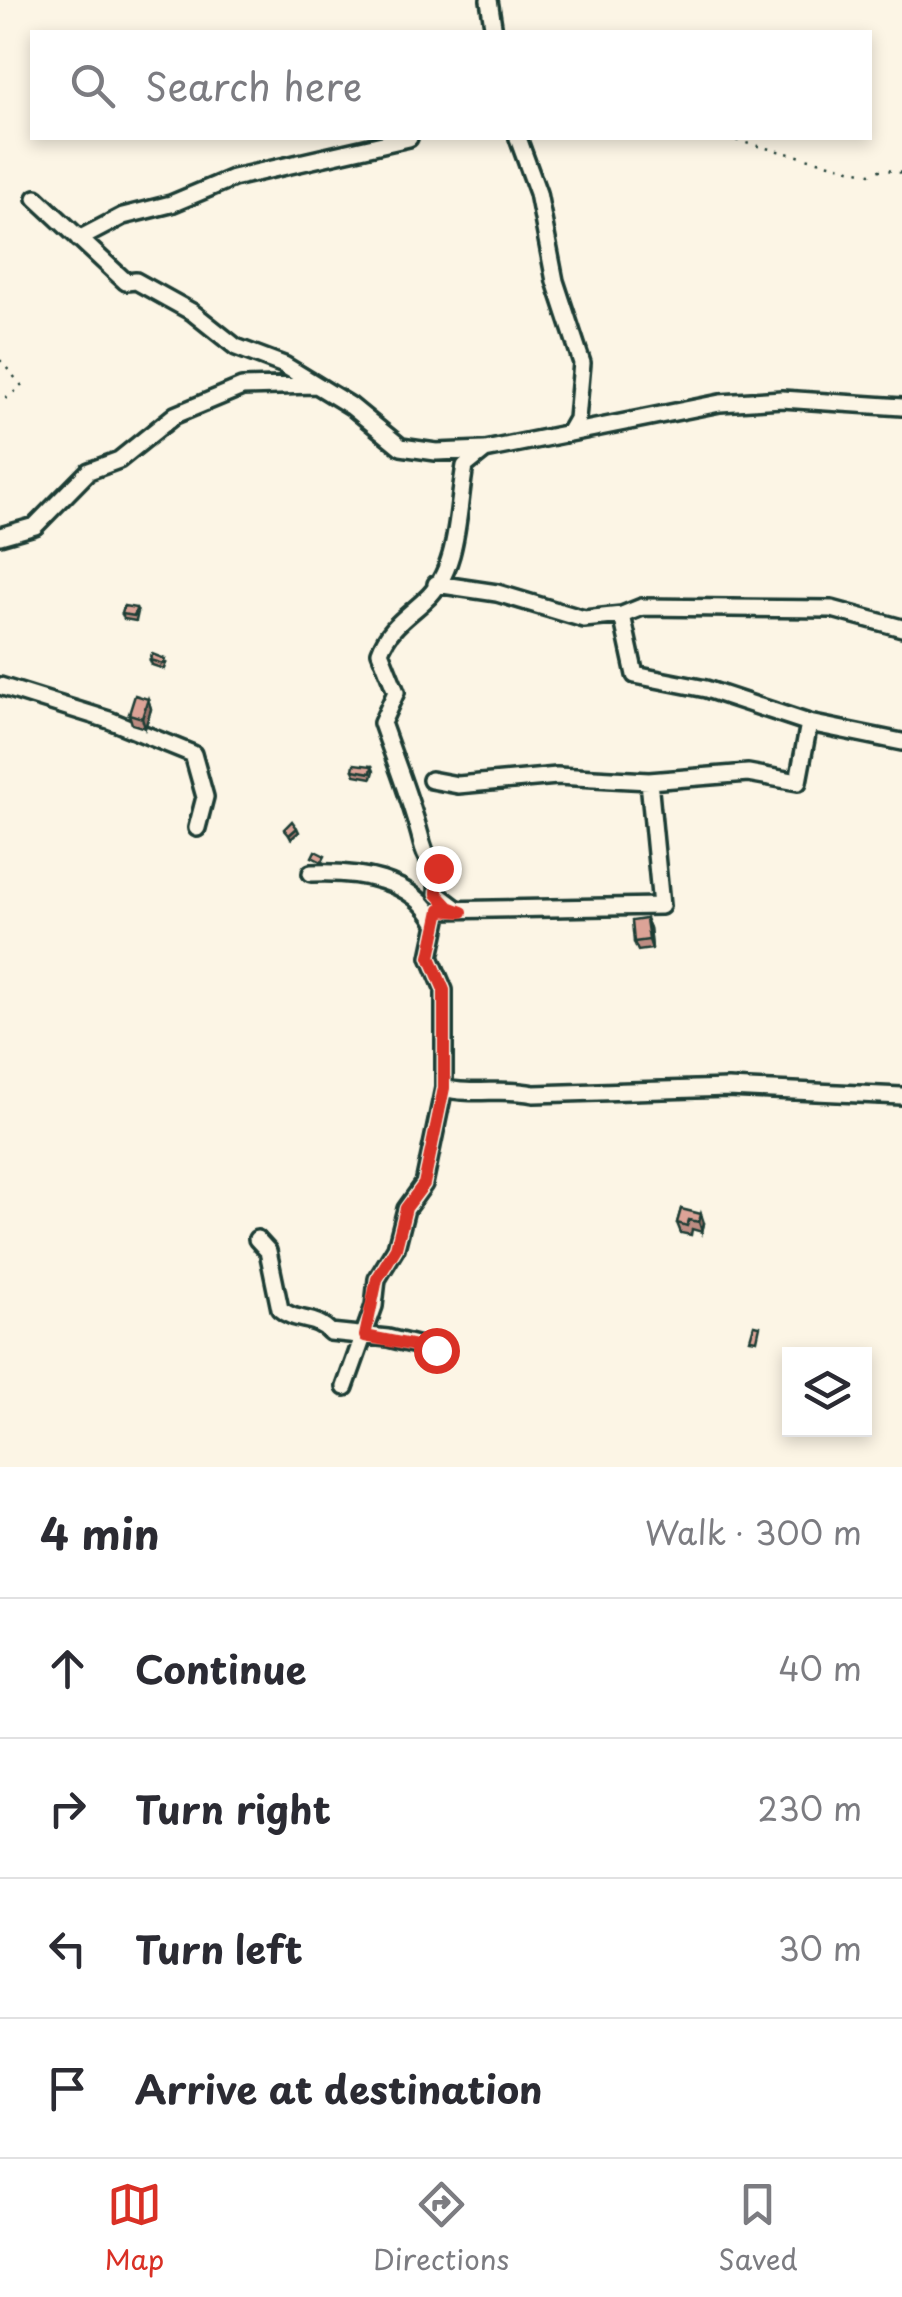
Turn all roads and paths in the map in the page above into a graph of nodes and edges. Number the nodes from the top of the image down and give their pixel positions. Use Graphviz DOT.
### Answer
graph roads {
  1 [pos="489,0"];
  2 [pos="494,30"];
  3 [pos="400,140"];
  4 [pos="519,140"];
  5 [pos="733,140"];
  6 [pos="902,172"];
  7 [pos="36,198"];
  8 [pos="79,239"];
  9 [pos="0,360"];
  10 [pos="315,385"];
  11 [pos="0,403"];
  12 [pos="902,407"];
  13 [pos="569,433"];
  14 [pos="486,450"];
  15 [pos="0,536"];
  16 [pos="436,584"];
  17 [pos="622,615"];
  18 [pos="902,628"];
  19 [pos="0,686"];
  20 [pos="809,723"];
  21 [pos="902,742"];
  22 [pos="431,780"];
  23 [pos="649,781"];
  24 [pos="197,828"];
  25 [pos="312,873"];
  26 [pos="399,886"];
  27 [pos="437,894"];
  28 [pos="462,912"];
  29 [pos="436,923"];
  30 [pos="444,1088"];
  31 [pos="902,1096"];
  32 [pos="258,1239"];
  33 [pos="365,1336"];
  34 [pos="436,1350"];
  35 [pos="345,1388"];
  1 -- 2 [label="street"];
  3 -- 8 [label="street"];
  4 -- 13 [label="street"];
  5 -- 6 [label="path"];
  7 -- 8 [label="street"];
  8 -- 10 [label="street"];
  9 -- 11 [label="path"];
  10 -- 14 [label="street"];
  10 -- 15 [label="street"];
  12 -- 13 [label="street"];
  13 -- 14 [label="street"];
  14 -- 16 [label="street"];
  16 -- 17 [label="street"];
  16 -- 27 [label="street"];
  17 -- 18 [label="street"];
  17 -- 20 [label="street"];
  19 -- 24 [label="street"];
  20 -- 21 [label="street"];
  20 -- 23 [label="street"];
  22 -- 23 [label="street"];
  23 -- 28 [label="street"];
  25 -- 26 [label="street"];
  26 -- 27 [label="street"];
  26 -- 29 [label="street"];
  27 -- 28 [label="street"];
  28 -- 29 [label="street"];
  29 -- 30 [label="street"];
  30 -- 31 [label="street"];
  30 -- 33 [label="street"];
  32 -- 33 [label="street"];
  33 -- 34 [label="street"];
  33 -- 35 [label="street"];
}
